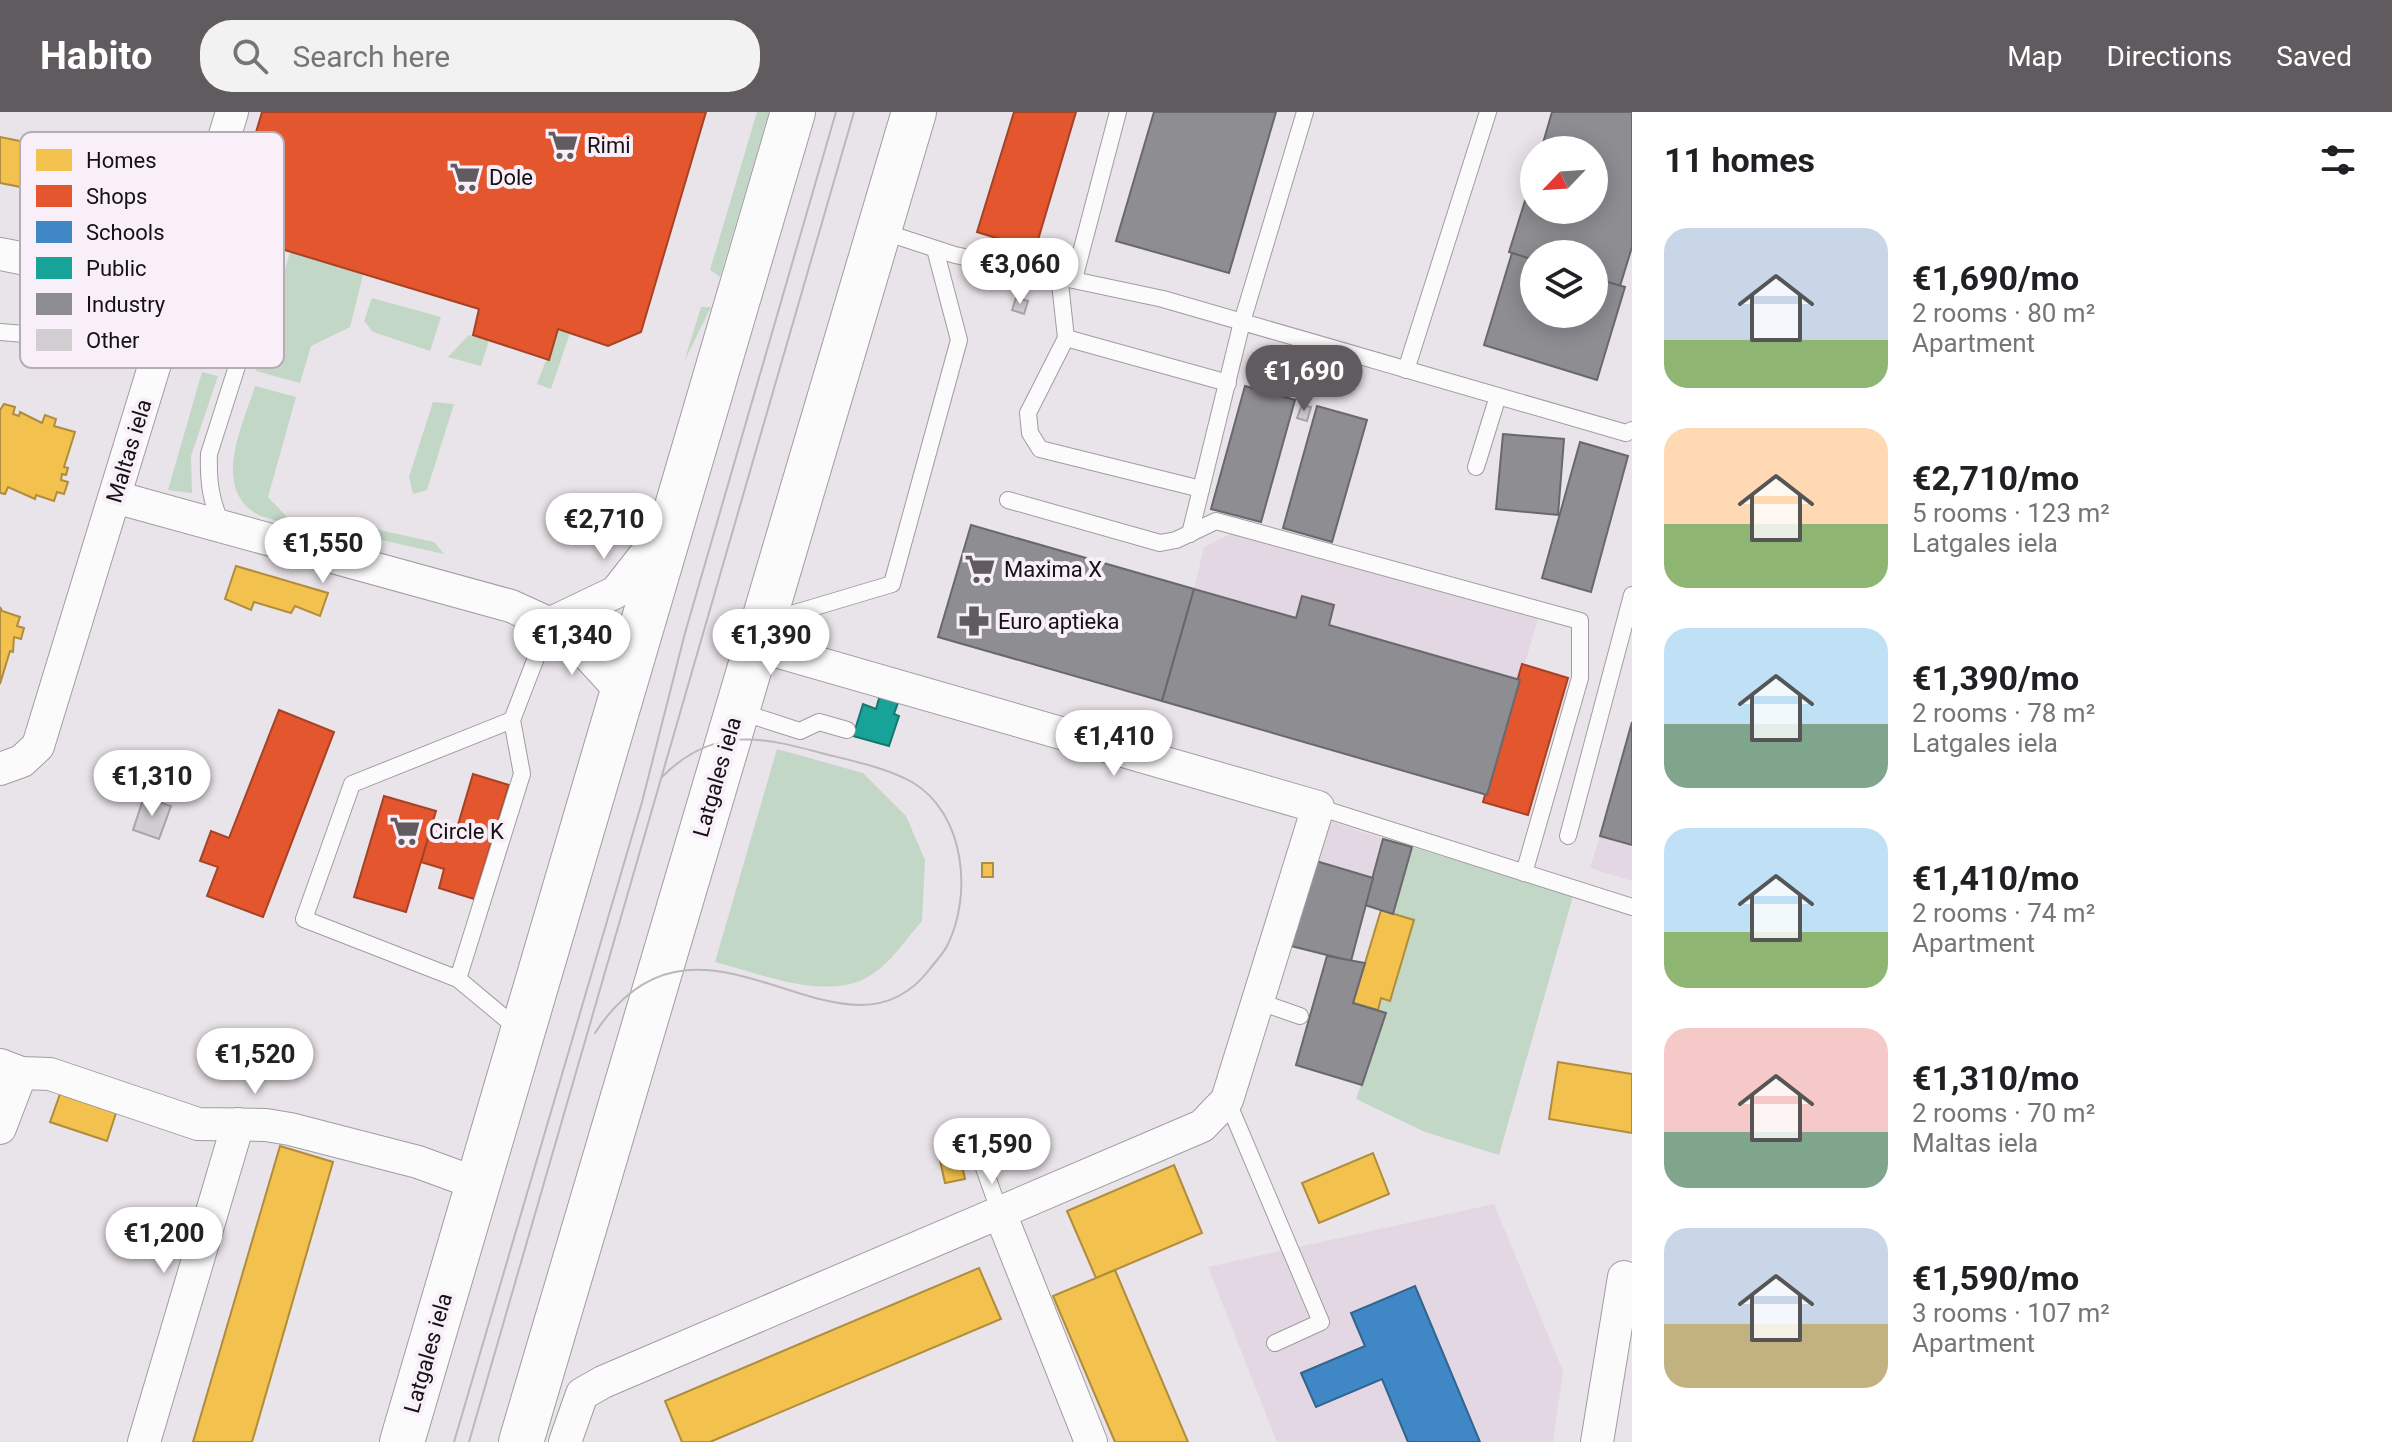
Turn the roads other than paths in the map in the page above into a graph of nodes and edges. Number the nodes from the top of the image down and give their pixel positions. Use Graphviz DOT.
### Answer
graph roads {
  1 [pos="232,112"];
  2 [pos="793,112"];
  3 [pos="914,112"];
  4 [pos="1118,112"];
  5 [pos="1305,112"];
  6 [pos="1488,112"];
  7 [pos="226,132"];
  8 [pos="879,231"];
  9 [pos="935,249"];
  10 [pos="0,254"];
  11 [pos="20,258"];
  12 [pos="1067,276"];
  13 [pos="1242,322"];
  14 [pos="0,332"];
  15 [pos="20,334"];
  16 [pos="1066,338"];
  17 [pos="154,368"];
  18 [pos="236,368"];
  19 [pos="1406,370"];
  20 [pos="1228,383"];
  21 [pos="1498,396"];
  22 [pos="1632,430"];
  23 [pos="1476,467"];
  24 [pos="1201,489"];
  25 [pos="115,497"];
  26 [pos="1008,500"];
  27 [pos="675,517"];
  28 [pos="224,529"];
  29 [pos="1190,534"];
  30 [pos="1632,595"];
  31 [pos="549,624"];
  32 [pos="759,634"];
  33 [pos="622,692"];
  34 [pos="736,711"];
  35 [pos="512,720"];
  36 [pos="847,730"];
  37 [pos="0,769"];
  38 [pos="1318,807"];
  39 [pos="1568,836"];
  40 [pos="1524,873"];
  41 [pos="1632,907"];
  42 [pos="458,979"];
  43 [pos="1257,1001"];
  44 [pos="1300,1016"];
  45 [pos="523,1033"];
  46 [pos="10,1069"];
  47 [pos="1227,1100"];
  48 [pos="238,1124"];
  49 [pos="0,1128"];
  50 [pos="978,1151"];
  51 [pos="478,1184"];
  52 [pos="1000,1213"];
  53 [pos="1624,1277"];
  54 [pos="1275,1343"];
  55 [pos="547,1430"];
  56 [pos="144,1442"];
  57 [pos="402,1442"];
  58 [pos="1091,1442"];
  59 [pos="1597,1442"];
  1 -- 7 [label="street, Maltas iela"];
  2 -- 27 [label="highway, Latgales iela"];
  3 -- 8 [label="highway, Latgales iela"];
  4 -- 12 [label="lane"];
  5 -- 13 [label="lane"];
  6 -- 19 [label="lane"];
  8 -- 9 [label="lane"];
  8 -- 32 [label="highway, Latgales iela"];
  9 -- 12 [label="lane"];
  9 -- 32 [label="lane"];
  10 -- 11 [label="street"];
  12 -- 13 [label="lane"];
  12 -- 16 [label="lane"];
  13 -- 19 [label="lane"];
  13 -- 20 [label="lane"];
  14 -- 15 [label="lane"];
  16 -- 20 [label="lane"];
  16 -- 24 [label="lane"];
  17 -- 25 [label="street, Maltas iela"];
  18 -- 28 [label="lane"];
  19 -- 21 [label="lane"];
  20 -- 24 [label="lane"];
  21 -- 22 [label="lane"];
  21 -- 23 [label="lane"];
  24 -- 29 [label="lane"];
  25 -- 28 [label="street"];
  25 -- 37 [label="street, Maltas iela"];
  26 -- 29 [label="lane"];
  27 -- 31 [label="street"];
  27 -- 33 [label="highway, Latgales iela"];
  28 -- 31 [label="street"];
  29 -- 40 [label="lane"];
  30 -- 39 [label="lane"];
  31 -- 33 [label="street"];
  31 -- 35 [label="lane"];
  32 -- 34 [label="highway, Latgales iela"];
  32 -- 38 [label="street"];
  33 -- 45 [label="highway, Latgales iela"];
  34 -- 36 [label="lane"];
  34 -- 55 [label="highway, Latgales iela"];
  35 -- 42 [label="lane"];
  35 -- 42 [label="lane"];
  38 -- 40 [label="lane"];
  38 -- 43 [label="street"];
  40 -- 41 [label="lane"];
  42 -- 45 [label="lane"];
  43 -- 44 [label="lane"];
  43 -- 47 [label="street"];
  45 -- 51 [label="highway, Latgales iela"];
  46 -- 48 [label="street"];
  46 -- 49 [label="street"];
  47 -- 52 [label="street"];
  47 -- 54 [label="lane"];
  48 -- 51 [label="street"];
  48 -- 56 [label="street"];
  50 -- 52 [label="lane"];
  51 -- 57 [label="highway, Latgales iela"];
  52 -- 55 [label="street"];
  52 -- 58 [label="street"];
  53 -- 59 [label="street"];
}
